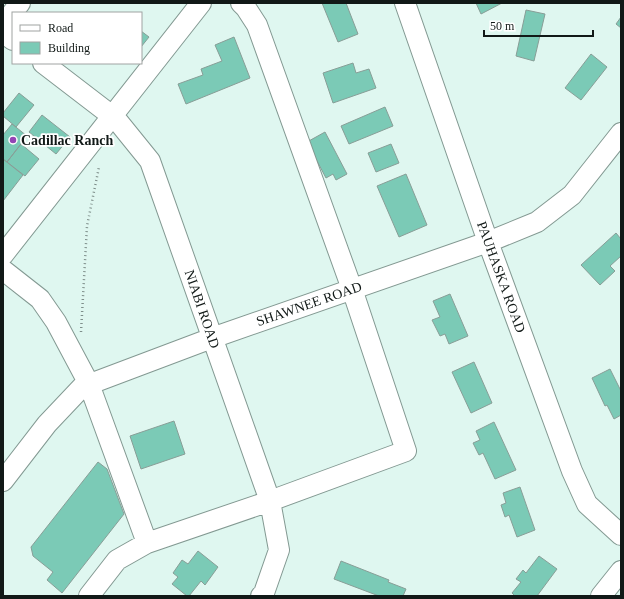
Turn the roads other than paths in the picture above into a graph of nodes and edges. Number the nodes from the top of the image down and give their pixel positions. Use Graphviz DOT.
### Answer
graph roads {
  1 [pos="20,3"];
  2 [pos="201,3"];
  3 [pos="241,3"];
  4 [pos="405,3"];
  5 [pos="13,12"];
  6 [pos="12,13"];
  7 [pos="3,25"];
  8 [pos="3,33"];
  9 [pos="12,39"];
  10 [pos="44,64"];
  11 [pos="112,116"];
  12 [pos="621,133"];
  13 [pos="488,242"];
  14 [pos="3,255"];
  15 [pos="3,270"];
  16 [pos="352,289"];
  17 [pos="212,338"];
  18 [pos="89,384"];
  19 [pos="3,481"];
  20 [pos="270,501"];
  21 [pos="621,535"];
  22 [pos="147,543"];
  23 [pos="621,571"];
  24 [pos="89,596"];
  25 [pos="261,596"];
  26 [pos="601,596"];
  1 -- 5 [label="street"];
  2 -- 11 [label="street"];
  3 -- 16 [label="street"];
  4 -- 13 [label="street, PAUHASKA ROAD"];
  6 -- 7 [label="street"];
  8 -- 9 [label="street"];
  10 -- 11 [label="street, NIABI ROAD"];
  11 -- 14 [label="street"];
  11 -- 17 [label="street, NIABI ROAD"];
  12 -- 13 [label="street, SHAWNEE ROAD"];
  13 -- 16 [label="street, SHAWNEE ROAD"];
  13 -- 21 [label="street, PAUHASKA ROAD"];
  15 -- 18 [label="street"];
  16 -- 17 [label="street, SHAWNEE ROAD"];
  16 -- 20 [label="street"];
  17 -- 18 [label="street, SHAWNEE ROAD"];
  17 -- 20 [label="street, NIABI ROAD"];
  18 -- 19 [label="street, SHAWNEE ROAD"];
  18 -- 22 [label="street"];
  20 -- 22 [label="street"];
  20 -- 25 [label="street, NIABI ROAD"];
  22 -- 24 [label="street"];
  23 -- 26 [label="street"];
}
